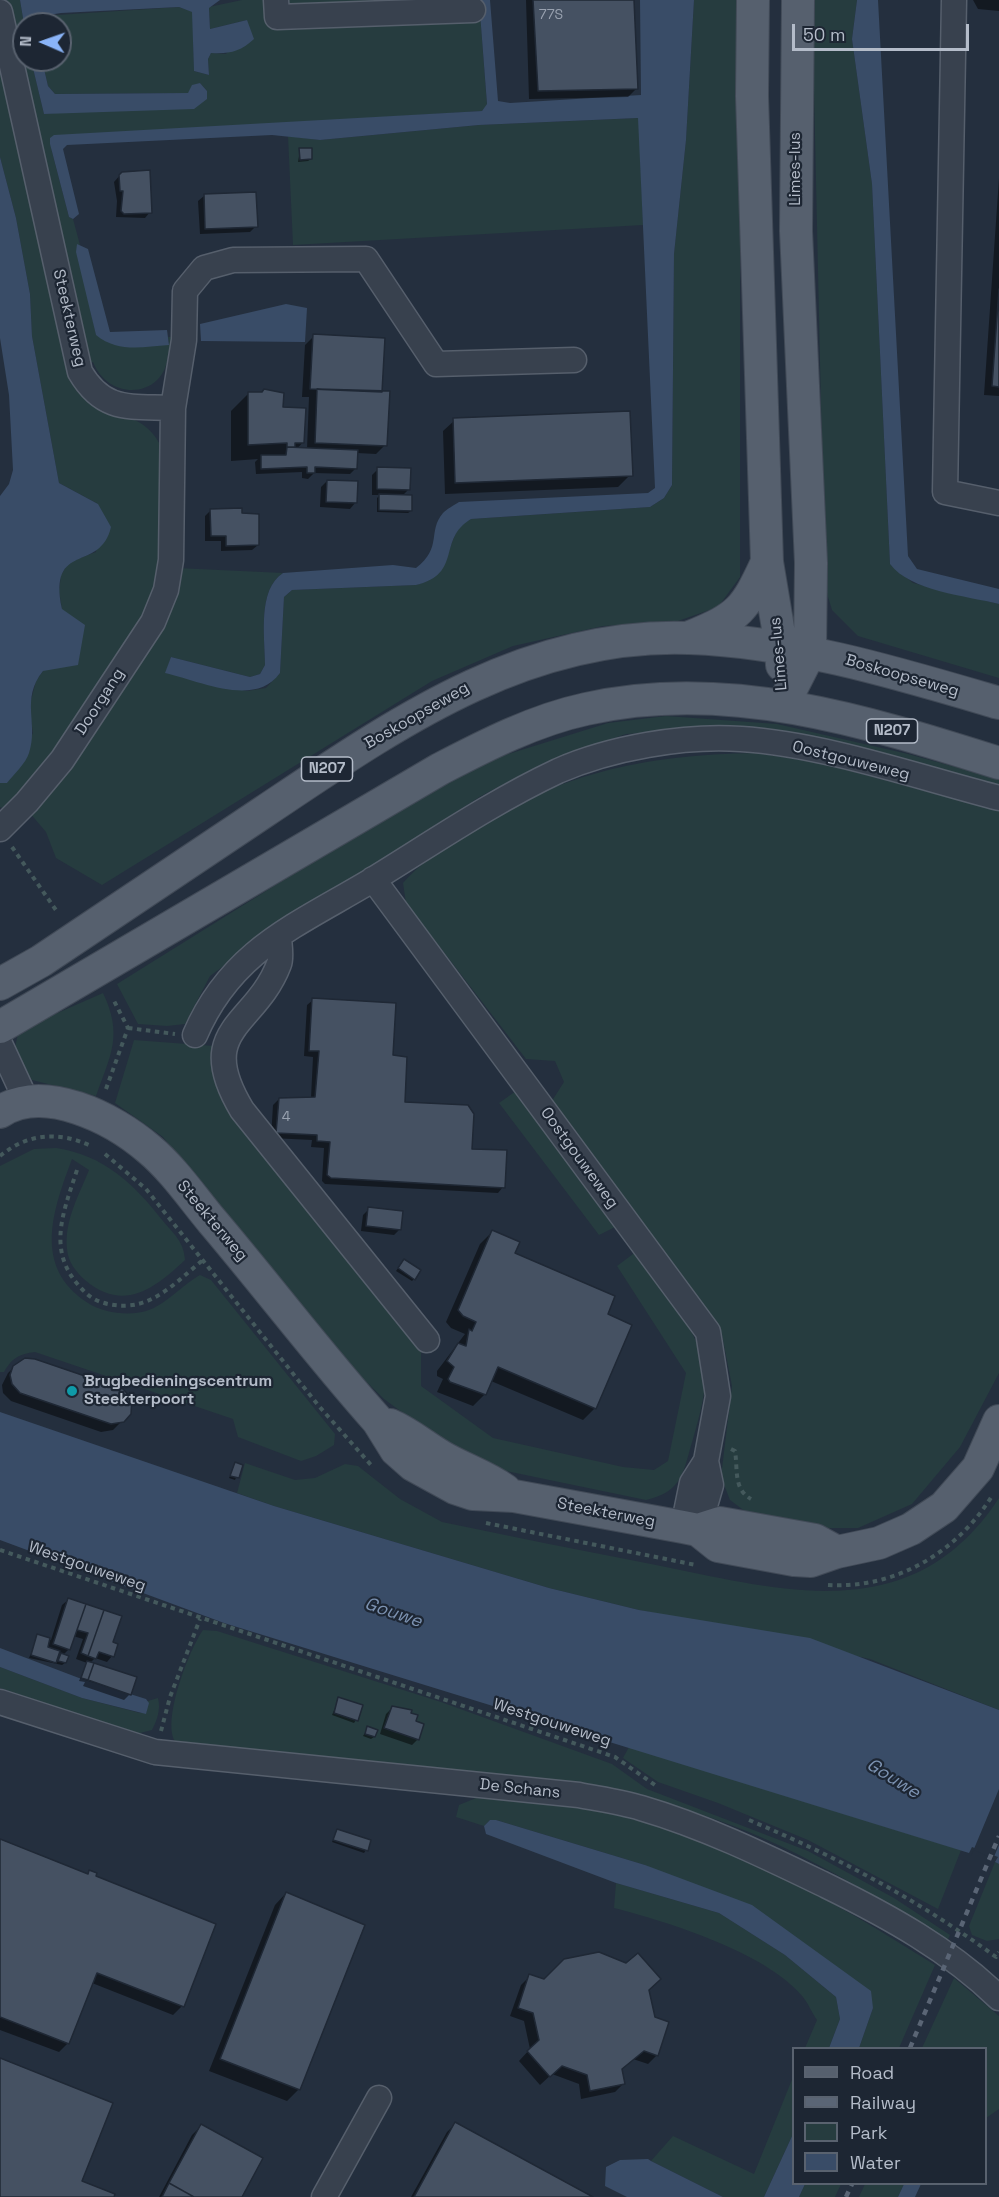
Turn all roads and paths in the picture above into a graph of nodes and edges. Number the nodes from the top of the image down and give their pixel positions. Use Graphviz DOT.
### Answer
graph roads {
  1 [pos="276,0"];
  2 [pos="753,0"];
  3 [pos="798,0"];
  4 [pos="954,0"];
  5 [pos="473,10"];
  6 [pos="0,12"];
  7 [pos="574,360"];
  8 [pos="173,408"];
  9 [pos="999,503"];
  10 [pos="767,562"];
  11 [pos="688,638"];
  12 [pos="796,649"];
  13 [pos="999,703"];
  14 [pos="783,705"];
  15 [pos="999,763"];
  16 [pos="999,798"];
  17 [pos="3,835"];
  18 [pos="373,879"];
  19 [pos="58,913"];
  20 [pos="279,936"];
  21 [pos="0,984"];
  22 [pos="113,999"];
  23 [pos="0,1027"];
  24 [pos="128,1028"];
  25 [pos="195,1035"];
  26 [pos="0,1044"];
  27 [pos="106,1089"];
  28 [pos="13,1106"];
  29 [pos="94,1147"];
  30 [pos="101,1151"];
  31 [pos="0,1156"];
  32 [pos="77,1170"];
  33 [pos="427,1340"];
  34 [pos="999,1421"];
  35 [pos="690,1529"];
  36 [pos="0,1550"];
  37 [pos="200,1619"];
  38 [pos="0,1702"];
  39 [pos="155,1752"];
  40 [pos="658,1786"];
  41 [pos="742,1818"];
  42 [pos="999,1952"];
  43 [pos="999,1998"];
  44 [pos="379,2098"];
  45 [pos="324,2197"];
  1 -- 5 [label="street"];
  2 -- 10 [label="main road, Limes-lus"];
  3 -- 12 [label="main road, Limes-lus"];
  4 -- 9 [label="street"];
  6 -- 8 [label="street, Steekterweg"];
  7 -- 8 [label="street"];
  8 -- 17 [label="street, Doorgang"];
  10 -- 11 [label="main road"];
  10 -- 12 [label="main road, Limes-lus"];
  11 -- 12 [label="main road, Boskoopseweg / N207"];
  11 -- 21 [label="main road, Boskoopseweg / N207"];
  12 -- 13 [label="main road, Boskoopseweg / N207"];
  12 -- 14 [label="main road, Limes-lus"];
  14 -- 15 [label="main road, N207"];
  14 -- 23 [label="main road, N207"];
  16 -- 18 [label="street, Oostgouweweg"];
  17 -- 19 [label="path"];
  18 -- 20 [label="street, Oostgouweweg"];
  18 -- 35 [label="street, Oostgouweweg"];
  20 -- 25 [label="street, Oostgouweweg"];
  20 -- 33 [label="street"];
  22 -- 24 [label="path"];
  24 -- 25 [label="path"];
  24 -- 27 [label="path"];
  26 -- 28 [label="street"];
  28 -- 35 [label="main road, Steekterweg"];
  29 -- 31 [label="path"];
  30 -- 32 [label="path, Steekterweg"];
  34 -- 35 [label="main road, Steekterweg"];
  36 -- 37 [label="path, Westgouweweg"];
  37 -- 39 [label="path"];
  37 -- 40 [label="path, Westgouweweg"];
  38 -- 39 [label="street, De Schans"];
  39 -- 43 [label="street, De Schans"];
  41 -- 42 [label="path"];
  44 -- 45 [label="street"];
}
